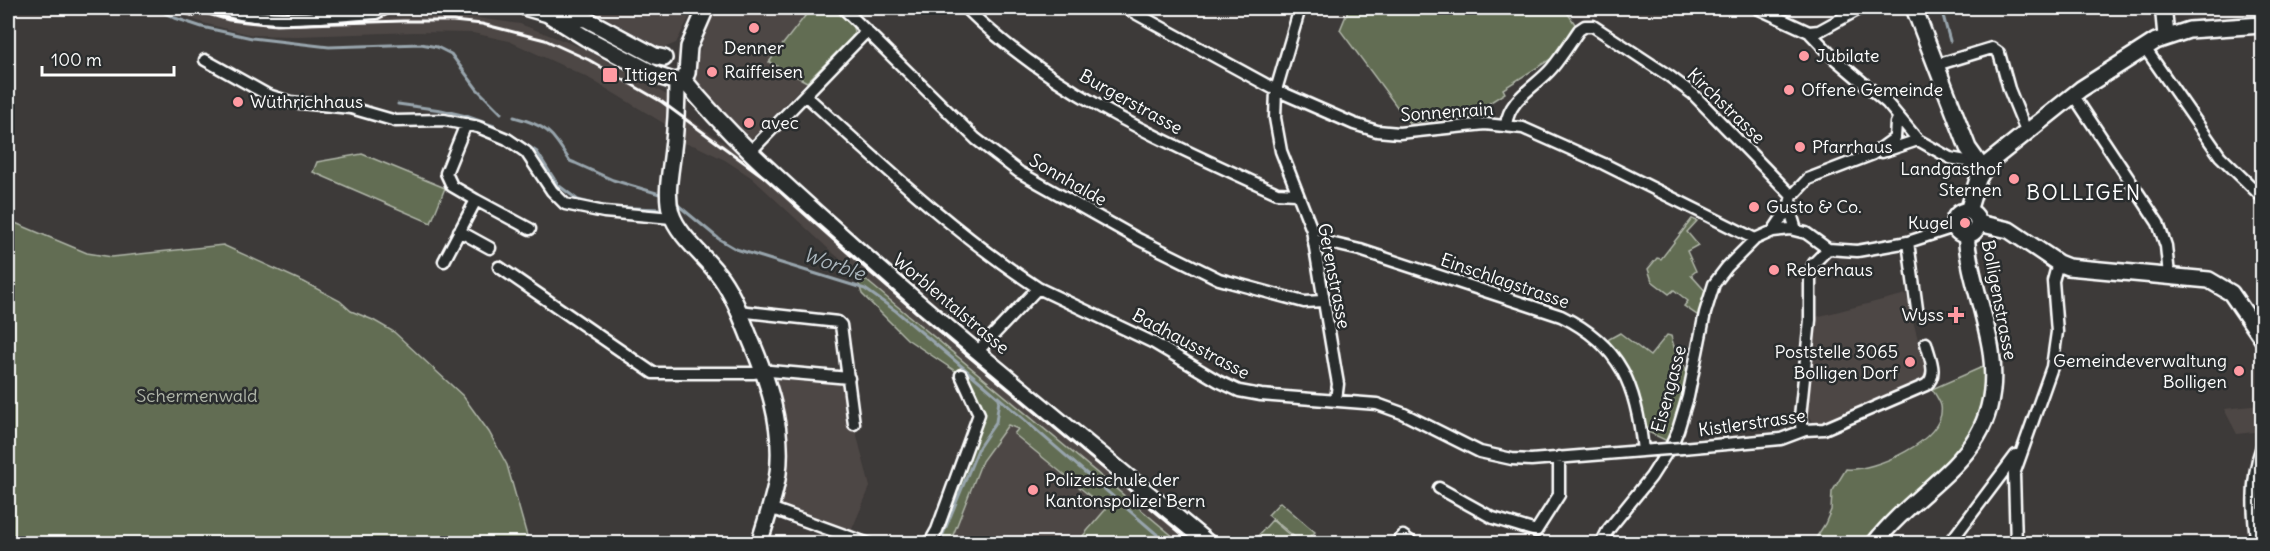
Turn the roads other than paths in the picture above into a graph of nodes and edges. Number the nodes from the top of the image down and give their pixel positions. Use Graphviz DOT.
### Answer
graph roads {
  1 [pos="218,8"];
  2 [pos="387,8"];
  3 [pos="527,8"];
  4 [pos="696,8"];
  5 [pos="706,8"];
  6 [pos="843,8"];
  7 [pos="966,8"];
  8 [pos="1126,8"];
  9 [pos="1300,8"];
  10 [pos="1757,8"];
  11 [pos="1861,8"];
  12 [pos="1914,8"];
  13 [pos="2166,8"];
  14 [pos="2262,25"];
  15 [pos="867,31"];
  16 [pos="1809,32"];
  17 [pos="2166,36"];
  18 [pos="2145,48"];
  19 [pos="205,60"];
  20 [pos="1936,65"];
  21 [pos="673,68"];
  22 [pos="1276,90"];
  23 [pos="805,95"];
  24 [pos="2074,96"];
  25 [pos="1899,119"];
  26 [pos="466,124"];
  27 [pos="1506,125"];
  28 [pos="2027,133"];
  29 [pos="1918,140"];
  30 [pos="749,153"];
  31 [pos="1873,154"];
  32 [pos="1983,169"];
  33 [pos="1296,194"];
  34 [pos="1792,196"];
  35 [pos="2262,196"];
  36 [pos="476,200"];
  37 [pos="1789,207"];
  38 [pos="671,214"];
  39 [pos="1973,217"];
  40 [pos="530,228"];
  41 [pos="1796,230"];
  42 [pos="459,231"];
  43 [pos="1773,231"];
  44 [pos="1960,231"];
  45 [pos="1313,239"];
  46 [pos="1755,239"];
  47 [pos="1908,242"];
  48 [pos="490,248"];
  49 [pos="1828,249"];
  50 [pos="444,261"];
  51 [pos="2058,263"];
  52 [pos="499,267"];
  53 [pos="2169,275"];
  54 [pos="1038,288"];
  55 [pos="1323,301"];
  56 [pos="1917,309"];
  57 [pos="738,310"];
  58 [pos="2262,338"];
  59 [pos="1926,343"];
  60 [pos="976,352"];
  61 [pos="764,371"];
  62 [pos="961,375"];
  63 [pos="849,378"];
  64 [pos="1336,400"];
  65 [pos="854,424"];
  66 [pos="1802,431"];
  67 [pos="2262,446"];
  68 [pos="2022,448"];
  69 [pos="1642,451"];
  70 [pos="1559,458"];
  71 [pos="1439,488"];
  72 [pos="770,508"];
  73 [pos="759,543"];
  74 [pos="869,543"];
  75 [pos="929,543"];
  76 [pos="1209,543"];
  77 [pos="1396,543"];
  78 [pos="1414,543"];
  79 [pos="1601,543"];
  80 [pos="1874,543"];
  81 [pos="1949,543"];
  82 [pos="2016,543"];
  83 [pos="2257,543"];
  1 -- 2 [label="street"];
  3 -- 21 [label="main road, Worblentalstrasse"];
  4 -- 21 [label="main road"];
  5 -- 21 [label="main road"];
  6 -- 15 [label="street, Sonnhalde"];
  7 -- 33 [label="street, Burgerstrasse"];
  8 -- 22 [label="street, Sonnenrain"];
  9 -- 22 [label="street, Gerenstrasse"];
  10 -- 16 [label="street"];
  11 -- 16 [label="street"];
  12 -- 20 [label="main road"];
  13 -- 17 [label="main road"];
  14 -- 17 [label="main road"];
  15 -- 23 [label="street"];
  15 -- 55 [label="street, Sonnhalde"];
  16 -- 25 [label="street"];
  17 -- 18 [label="main road"];
  18 -- 24 [label="main road"];
  18 -- 35 [label="street"];
  19 -- 26 [label="street"];
  20 -- 28 [label="street"];
  20 -- 32 [label="main road"];
  21 -- 30 [label="main road, Worblentalstrasse"];
  21 -- 38 [label="main road"];
  22 -- 27 [label="street, Sonnenrain"];
  22 -- 33 [label="street, Gerenstrasse"];
  23 -- 30 [label="street"];
  23 -- 54 [label="street, Badhausstrasse"];
  24 -- 28 [label="main road"];
  24 -- 53 [label="street"];
  25 -- 29 [label="street"];
  25 -- 31 [label="street"];
  26 -- 36 [label="street"];
  26 -- 38 [label="street"];
  27 -- 34 [label="street, Kirchstrasse"];
  27 -- 46 [label="street, Sonnenrain"];
  28 -- 32 [label="main road"];
  29 -- 31 [label="street"];
  29 -- 32 [label="street"];
  30 -- 60 [label="main road, Worblentalstrasse"];
  31 -- 34 [label="street"];
  32 -- 39 [label="main road"];
  33 -- 45 [label="street, Gerenstrasse"];
  34 -- 37 [label="street"];
  36 -- 40 [label="street"];
  36 -- 42 [label="street"];
  37 -- 41 [label="street"];
  37 -- 43 [label="street"];
  38 -- 57 [label="main road"];
  39 -- 44 [label="main road"];
  39 -- 44 [label="main road"];
  39 -- 51 [label="main road"];
  41 -- 43 [label="street"];
  41 -- 49 [label="street"];
  42 -- 48 [label="street"];
  42 -- 50 [label="street"];
  43 -- 46 [label="street"];
  44 -- 47 [label="street"];
  44 -- 80 [label="main road, Bolligenstrasse"];
  45 -- 55 [label="street, Gerenstrasse"];
  45 -- 69 [label="street, Einschlagstrasse"];
  46 -- 79 [label="street, Eisengasse"];
  47 -- 49 [label="street"];
  47 -- 56 [label="street"];
  49 -- 66 [label="street"];
  51 -- 53 [label="main road"];
  51 -- 68 [label="street"];
  52 -- 61 [label="street"];
  53 -- 58 [label="main road"];
  54 -- 60 [label="street"];
  54 -- 64 [label="street, Badhausstrasse"];
  55 -- 64 [label="street, Gerenstrasse"];
  57 -- 61 [label="main road"];
  57 -- 63 [label="street"];
  59 -- 66 [label="street, Kistlerstrasse"];
  60 -- 76 [label="main road, Worblentalstrasse"];
  61 -- 63 [label="street"];
  61 -- 72 [label="main road"];
  62 -- 75 [label="street"];
  63 -- 65 [label="street"];
  64 -- 70 [label="street, Kistlerstrasse"];
  66 -- 69 [label="street, Kistlerstrasse, bridge"];
  67 -- 83 [label="street"];
  68 -- 81 [label="street"];
  68 -- 82 [label="street"];
  69 -- 70 [label="street, Kistlerstrasse"];
  70 -- 71 [label="street"];
  72 -- 73 [label="main road"];
  72 -- 74 [label="street"];
  77 -- 78 [label="street"];
}
